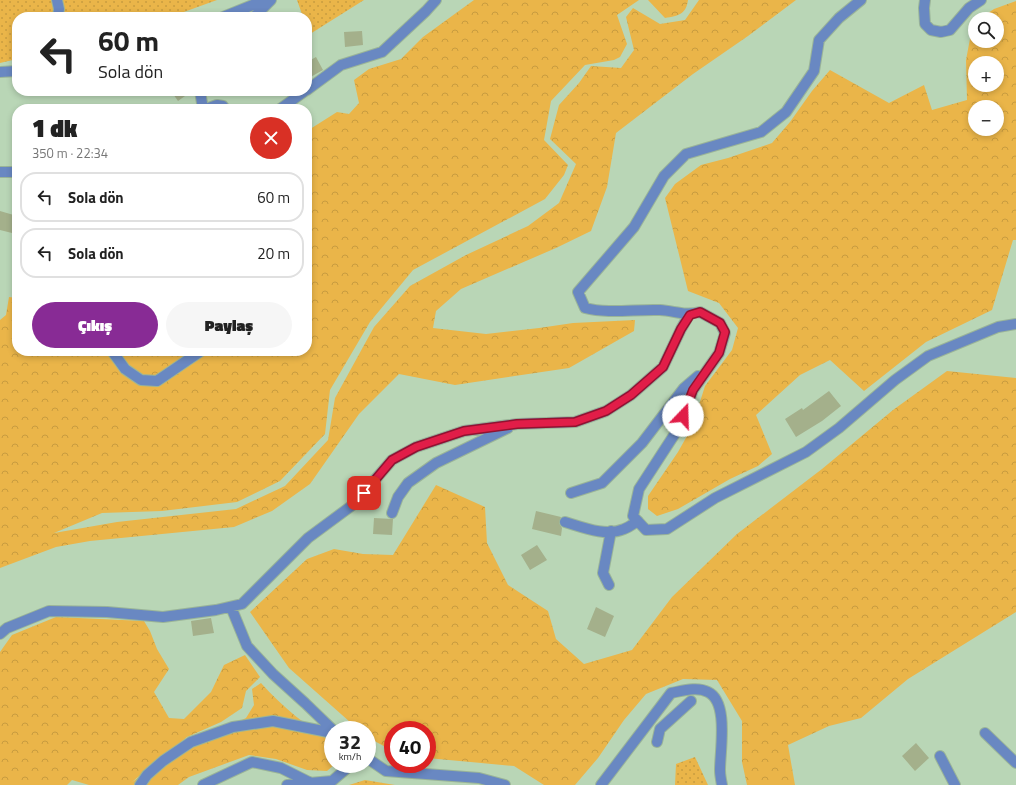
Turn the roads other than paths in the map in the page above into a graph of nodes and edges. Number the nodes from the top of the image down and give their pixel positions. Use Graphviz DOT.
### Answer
graph roads {
  1 [pos="57,0"];
  2 [pos="265,0"];
  3 [pos="271,0"];
  4 [pos="436,0"];
  5 [pos="861,0"];
  6 [pos="925,0"];
  7 [pos="981,0"];
  8 [pos="59,12"];
  9 [pos="235,12"];
  10 [pos="259,12"];
  11 [pos="312,86"];
  12 [pos="298,96"];
  13 [pos="287,104"];
  14 [pos="0,172"];
  15 [pos="12,172"];
  16 [pos="690,315"];
  17 [pos="1016,324"];
  18 [pos="116,356"];
  19 [pos="194,356"];
  20 [pos="710,365"];
  21 [pos="517,424"];
  22 [pos="571,493"];
  23 [pos="392,512"];
  24 [pos="638,521"];
  25 [pos="565,522"];
  26 [pos="611,531"];
  27 [pos="609,585"];
  28 [pos="231,607"];
  29 [pos="4,631"];
  30 [pos="691,701"];
  31 [pos="324,722"];
  32 [pos="648,724"];
  33 [pos="660,729"];
  34 [pos="324,730"];
  35 [pos="985,733"];
  36 [pos="657,742"];
  37 [pos="940,756"];
  38 [pos="1016,763"];
  39 [pos="376,764"];
  40 [pos="341,773"];
  41 [pos="311,783"];
  42 [pos="140,785"];
  43 [pos="203,785"];
  44 [pos="287,785"];
  45 [pos="506,785"];
  46 [pos="601,785"];
  47 [pos="722,785"];
  48 [pos="955,785"];
  1 -- 8 [label="street"];
  2 -- 9 [label="street"];
  3 -- 10 [label="street"];
  4 -- 11 [label="street"];
  5 -- 16 [label="street"];
  6 -- 7 [label="street"];
  12 -- 13 [label="street"];
  14 -- 15 [label="street"];
  16 -- 20 [label="street"];
  16 -- 21 [label="street"];
  17 -- 24 [label="street"];
  18 -- 19 [label="street"];
  20 -- 22 [label="street"];
  20 -- 24 [label="street"];
  21 -- 23 [label="street"];
  21 -- 28 [label="street"];
  24 -- 26 [label="street"];
  25 -- 26 [label="street"];
  26 -- 27 [label="street"];
  28 -- 29 [label="street"];
  28 -- 31 [label="street"];
  30 -- 33 [label="street"];
  32 -- 33 [label="street"];
  32 -- 46 [label="street"];
  32 -- 47 [label="street"];
  33 -- 36 [label="street"];
  34 -- 42 [label="street"];
  35 -- 38 [label="street"];
  37 -- 48 [label="street"];
  39 -- 45 [label="street"];
  40 -- 41 [label="street"];
  41 -- 43 [label="street"];
  41 -- 44 [label="street"];
}
